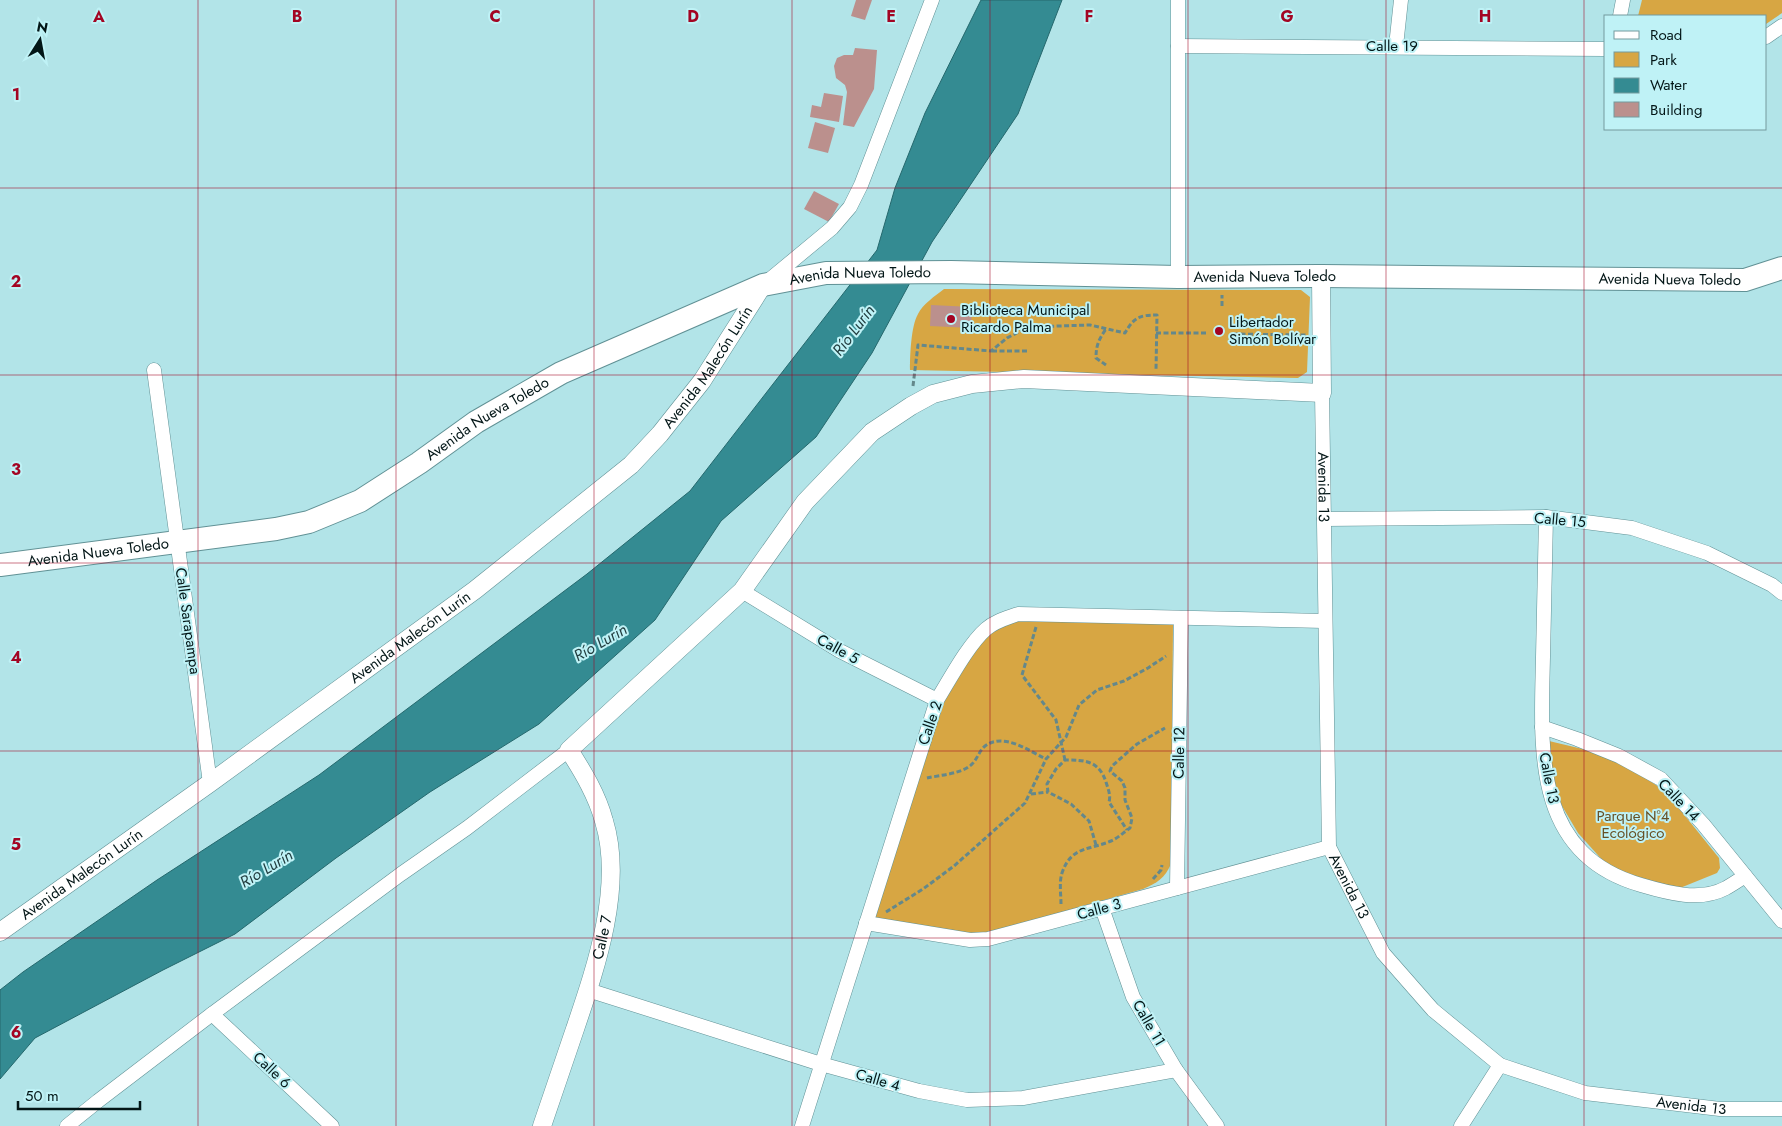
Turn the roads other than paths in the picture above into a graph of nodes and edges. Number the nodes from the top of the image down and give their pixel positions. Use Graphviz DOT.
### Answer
graph roads {
  1 [pos="932,0"];
  2 [pos="1178,0"];
  3 [pos="1401,0"];
  4 [pos="1623,0"];
  5 [pos="1620,15"];
  6 [pos="1782,26"];
  7 [pos="1767,36"];
  8 [pos="1178,46"];
  9 [pos="1396,46"];
  10 [pos="1604,49"];
  11 [pos="1782,268"];
  12 [pos="1178,276"];
  13 [pos="1321,276"];
  14 [pos="763,285"];
  15 [pos="154,370"];
  16 [pos="1322,393"];
  17 [pos="1546,517"];
  18 [pos="1324,519"];
  19 [pos="177,542"];
  20 [pos="0,565"];
  21 [pos="742,591"];
  22 [pos="1782,593"];
  23 [pos="1181,618"];
  24 [pos="1324,621"];
  25 [pos="937,700"];
  26 [pos="1542,727"];
  27 [pos="569,750"];
  28 [pos="210,783"];
  29 [pos="1328,847"];
  30 [pos="1745,876"];
  31 [pos="1177,888"];
  32 [pos="1102,908"];
  33 [pos="1782,920"];
  34 [pos="866,923"];
  35 [pos="0,932"];
  36 [pos="588,990"];
  37 [pos="212,1014"];
  38 [pos="821,1064"];
  39 [pos="1500,1065"];
  40 [pos="1176,1070"];
  41 [pos="1782,1109"];
  42 [pos="67,1126"];
  43 [pos="332,1126"];
  44 [pos="542,1126"];
  45 [pos="802,1126"];
  46 [pos="1218,1126"];
  47 [pos="1461,1126"];
  1 -- 14 [label="street"];
  2 -- 8 [label="street"];
  3 -- 9 [label="street"];
  4 -- 5 [label="street"];
  6 -- 7 [label="street"];
  8 -- 9 [label="street, Calle 19"];
  8 -- 12 [label="street"];
  9 -- 10 [label="street, Calle 19"];
  11 -- 13 [label="main road, Avenida Nueva Toledo"];
  12 -- 13 [label="main road, Avenida Nueva Toledo"];
  12 -- 14 [label="main road, Avenida Nueva Toledo"];
  13 -- 16 [label="street, Avenida 13"];
  14 -- 19 [label="main road, Avenida Nueva Toledo"];
  14 -- 28 [label="street, Avenida Malecón Lurín"];
  15 -- 19 [label="street, Calle Sarapampa"];
  16 -- 18 [label="street, Avenida 13"];
  16 -- 21 [label="street"];
  17 -- 18 [label="street, Calle 15"];
  17 -- 22 [label="street, Calle 15"];
  17 -- 26 [label="street, Calle 13"];
  18 -- 24 [label="street, Avenida 13"];
  19 -- 20 [label="main road, Avenida Nueva Toledo"];
  19 -- 28 [label="street, Calle Sarapampa"];
  21 -- 25 [label="street, Calle 5"];
  21 -- 27 [label="street"];
  23 -- 24 [label="street, Calle 2"];
  23 -- 25 [label="street, Calle 2"];
  23 -- 31 [label="street, Calle 12"];
  24 -- 29 [label="street, Avenida 13"];
  25 -- 34 [label="street, Calle 2"];
  26 -- 30 [label="street, Calle 14"];
  26 -- 30 [label="street, Calle 13"];
  27 -- 36 [label="street, Calle 7"];
  27 -- 37 [label="street"];
  28 -- 35 [label="street, Avenida Malecón Lurín"];
  29 -- 31 [label="street, Calle 3"];
  29 -- 39 [label="street, Avenida 13"];
  30 -- 33 [label="street, Calle 14"];
  31 -- 32 [label="street, Calle 3"];
  32 -- 34 [label="street, Calle 3"];
  32 -- 40 [label="street, Calle 11"];
  34 -- 38 [label="street, Calle 2"];
  36 -- 38 [label="street, Calle 4"];
  36 -- 44 [label="street, Calle 7"];
  37 -- 42 [label="street"];
  37 -- 43 [label="street, Calle 6"];
  38 -- 40 [label="street, Calle 4"];
  38 -- 45 [label="street, Calle 2"];
  39 -- 41 [label="street, Avenida 13"];
  39 -- 47 [label="street"];
  40 -- 46 [label="street, Calle 11"];
}
